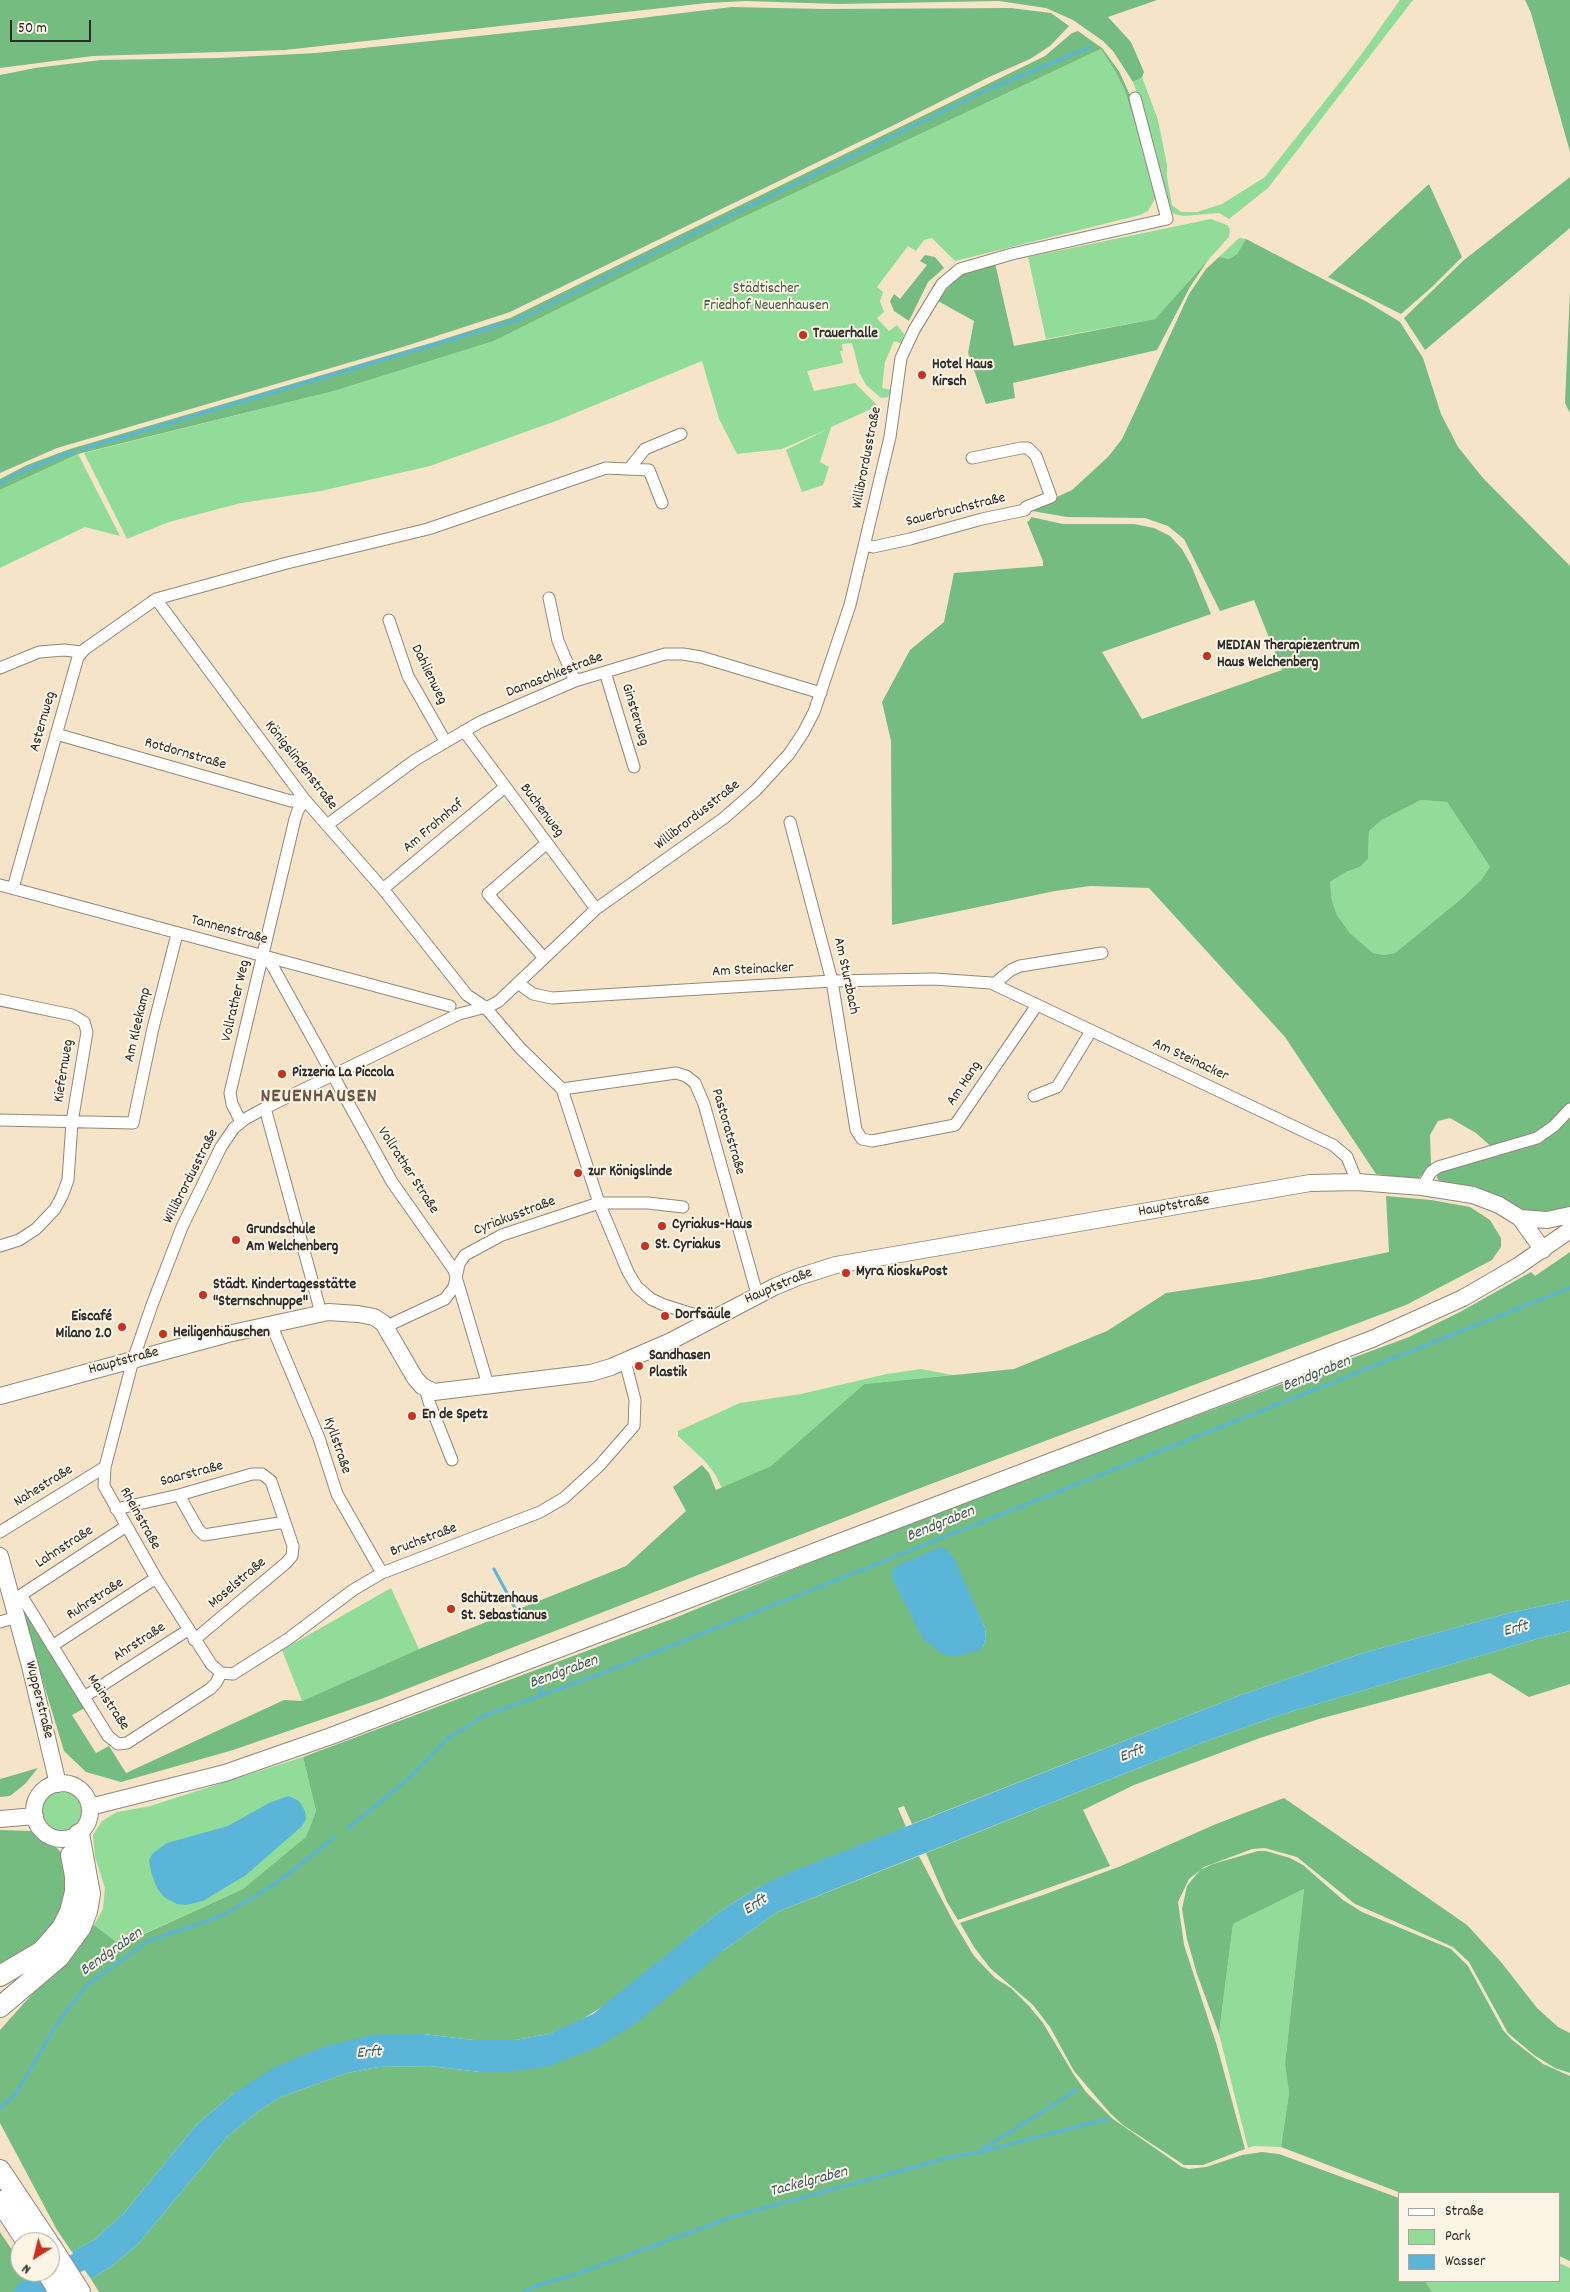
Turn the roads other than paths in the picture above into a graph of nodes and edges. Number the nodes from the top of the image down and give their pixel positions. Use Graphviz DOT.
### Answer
graph roads {
  1 [pos="1135,98"];
  2 [pos="681,434"];
  3 [pos="972,458"];
  4 [pos="629,469"];
  5 [pos="662,503"];
  6 [pos="866,545"];
  7 [pos="549,598"];
  8 [pos="156,599"];
  9 [pos="389,620"];
  10 [pos="81,652"];
  11 [pos="0,668"];
  12 [pos="605,672"];
  13 [pos="575,681"];
  14 [pos="821,693"];
  15 [pos="464,731"];
  16 [pos="56,734"];
  17 [pos="445,741"];
  18 [pos="634,767"];
  19 [pos="505,787"];
  20 [pos="305,800"];
  21 [pos="790,822"];
  22 [pos="327,825"];
  23 [pos="547,843"];
  24 [pos="0,885"];
  25 [pos="13,888"];
  26 [pos="382,889"];
  27 [pos="596,909"];
  28 [pos="177,934"];
  29 [pos="1102,953"];
  30 [pos="263,956"];
  31 [pos="544,958"];
  32 [pos="832,981"];
  33 [pos="518,983"];
  34 [pos="994,984"];
  35 [pos="0,1000"];
  36 [pos="1037,1005"];
  37 [pos="450,1006"];
  38 [pos="484,1007"];
  39 [pos="1091,1031"];
  40 [pos="332,1075"];
  41 [pos="562,1089"];
  42 [pos="1034,1096"];
  43 [pos="265,1108"];
  44 [pos="1570,1109"];
  45 [pos="0,1120"];
  46 [pos="72,1122"];
  47 [pos="241,1122"];
  48 [pos="861,1137"];
  49 [pos="1357,1182"];
  50 [pos="1422,1187"];
  51 [pos="599,1203"];
  52 [pos="683,1206"];
  53 [pos="1570,1215"];
  54 [pos="1520,1218"];
  55 [pos="1570,1230"];
  56 [pos="0,1246"];
  57 [pos="1543,1250"];
  58 [pos="457,1275"];
  59 [pos="758,1294"];
  60 [pos="320,1313"];
  61 [pos="712,1320"];
  62 [pos="271,1324"];
  63 [pos="387,1326"];
  64 [pos="133,1360"];
  65 [pos="625,1362"];
  66 [pos="488,1385"];
  67 [pos="425,1388"];
  68 [pos="0,1396"];
  69 [pos="452,1460"];
  70 [pos="105,1467"];
  71 [pos="179,1495"];
  72 [pos="116,1509"];
  73 [pos="285,1522"];
  74 [pos="125,1526"];
  75 [pos="0,1532"];
  76 [pos="0,1556"];
  77 [pos="382,1573"];
  78 [pos="156,1578"];
  79 [pos="21,1595"];
  80 [pos="17,1617"];
  81 [pos="0,1622"];
  82 [pos="191,1635"];
  83 [pos="52,1646"];
  84 [pos="221,1673"];
  85 [pos="84,1697"];
  86 [pos="58,1784"];
  87 [pos="90,1807"];
  88 [pos="35,1816"];
  89 [pos="0,1819"];
  90 [pos="73,1836"];
  91 [pos="0,1976"];
  92 [pos="0,2007"];
  93 [pos="0,2156"];
  94 [pos="0,2170"];
  95 [pos="0,2201"];
  96 [pos="21,2202"];
  97 [pos="20,2232"];
  98 [pos="41,2232"];
  99 [pos="60,2261"];
  100 [pos="80,2292"];
  1 -- 6 [label="street, Willibrordusstraße"];
  2 -- 4 [label="street"];
  3 -- 6 [label="street, Sauerbruchstraße"];
  4 -- 5 [label="street"];
  4 -- 8 [label="street"];
  6 -- 14 [label="street, Willibrordusstraße"];
  7 -- 13 [label="street"];
  8 -- 10 [label="street"];
  8 -- 20 [label="street, Königslindenstraße"];
  9 -- 17 [label="street, Dahlienweg"];
  10 -- 11 [label="street"];
  10 -- 16 [label="street, Asternweg"];
  12 -- 13 [label="street, Damaschkestraße"];
  12 -- 14 [label="street, Damaschkestraße"];
  12 -- 18 [label="street, Ginsterweg"];
  13 -- 15 [label="street, Damaschkestraße"];
  14 -- 27 [label="street, Willibrordusstraße"];
  15 -- 17 [label="street, Damaschkestraße"];
  15 -- 19 [label="street, Buchenweg"];
  16 -- 20 [label="street, Rotdornstraße"];
  16 -- 25 [label="street, Asternweg"];
  17 -- 22 [label="street, Damaschkestraße"];
  19 -- 23 [label="street, Buchenweg"];
  19 -- 26 [label="street, Am Frohnhof"];
  20 -- 22 [label="street, Königslindenstraße"];
  20 -- 30 [label="street, Vollrather Weg"];
  21 -- 32 [label="street, Am Sturzbach"];
  22 -- 26 [label="street, Königslindenstraße"];
  23 -- 27 [label="street, Buchenweg"];
  23 -- 31 [label="street"];
  24 -- 25 [label="street, Tannenstraße"];
  25 -- 28 [label="street, Tannenstraße"];
  26 -- 38 [label="street, Königslindenstraße"];
  27 -- 31 [label="street, Willibrordusstraße"];
  28 -- 30 [label="street, Tannenstraße"];
  28 -- 46 [label="street, Am Kleekamp"];
  29 -- 34 [label="street"];
  30 -- 37 [label="street, Tannenstraße"];
  30 -- 40 [label="street, Vollrather Straße"];
  30 -- 47 [label="street, Vollrather Weg"];
  31 -- 33 [label="street, Willibrordusstraße"];
  32 -- 33 [label="street, Am Steinacker"];
  32 -- 34 [label="street, Am Steinacker"];
  32 -- 48 [label="street, Am Sturzbach"];
  33 -- 38 [label="street, Willibrordusstraße"];
  34 -- 36 [label="street, Am Steinacker"];
  35 -- 46 [label="street, Kiefernweg"];
  36 -- 39 [label="street, Am Steinacker"];
  36 -- 48 [label="street, Am Hang"];
  38 -- 40 [label="street, Willibrordusstraße"];
  38 -- 41 [label="street, Königslindenstraße"];
  39 -- 42 [label="street"];
  39 -- 49 [label="street, Am Steinacker"];
  40 -- 43 [label="street, Willibrordusstraße"];
  40 -- 58 [label="street, Vollrather Straße"];
  41 -- 51 [label="street, Königslindenstraße"];
  41 -- 59 [label="street, Pastoratstraße"];
  43 -- 47 [label="street, Willibrordusstraße"];
  43 -- 60 [label="street"];
  44 -- 50 [label="street"];
  45 -- 46 [label="street"];
  46 -- 56 [label="street"];
  47 -- 64 [label="street, Willibrordusstraße"];
  49 -- 50 [label="street, Hauptstraße"];
  49 -- 59 [label="street, Hauptstraße"];
  50 -- 54 [label="street, Hauptstraße"];
  51 -- 52 [label="street, Cyriakusstraße"];
  51 -- 58 [label="street, Cyriakusstraße"];
  51 -- 61 [label="street, Königslindenstraße"];
  53 -- 54 [label="street, Hauptstraße"];
  54 -- 57 [label="street, Hauptstraße"];
  55 -- 57 [label="street"];
  57 -- 87 [label="street"];
  58 -- 63 [label="street, Cyriakusstraße"];
  58 -- 66 [label="street, Vollrather Straße"];
  59 -- 61 [label="street, Hauptstraße"];
  60 -- 62 [label="street, Hauptstraße"];
  60 -- 63 [label="street, Hauptstraße"];
  61 -- 65 [label="street, Hauptstraße"];
  62 -- 64 [label="street, Hauptstraße"];
  62 -- 77 [label="street, Kyllstraße"];
  63 -- 67 [label="street"];
  64 -- 68 [label="street, Hauptstraße"];
  64 -- 70 [label="street, Rheinstraße"];
  65 -- 66 [label="street, Hauptstraße"];
  65 -- 77 [label="street, Bruchstraße"];
  66 -- 67 [label="street, Hauptstraße"];
  67 -- 69 [label="street"];
  70 -- 72 [label="street, Rheinstraße"];
  70 -- 75 [label="street, Nahestraße"];
  71 -- 72 [label="street, Saarstraße"];
  71 -- 73 [label="street"];
  71 -- 73 [label="street, Saarstraße"];
  72 -- 74 [label="street, Rheinstraße"];
  73 -- 82 [label="street, Moselstraße"];
  74 -- 78 [label="street, Rheinstraße"];
  74 -- 79 [label="street, Lahnstraße"];
  76 -- 80 [label="street, Wupperstraße"];
  77 -- 84 [label="street, Bruchstraße"];
  78 -- 82 [label="street, Rheinstraße"];
  78 -- 83 [label="street, Ruhrstraße"];
  79 -- 83 [label="street, Mainstraße"];
  80 -- 81 [label="street"];
  80 -- 86 [label="street, Wupperstraße"];
  82 -- 84 [label="street, Rheinstraße"];
  82 -- 85 [label="street, Ahrstraße"];
  83 -- 85 [label="street, Mainstraße"];
  84 -- 85 [label="street, Mainstraße"];
  86 -- 87 [label="street"];
  86 -- 88 [label="street"];
  87 -- 90 [label="street"];
  88 -- 89 [label="street"];
  88 -- 90 [label="street"];
  90 -- 91 [label="highway"];
  90 -- 92 [label="highway"];
  93 -- 96 [label="highway"];
  94 -- 96 [label="highway"];
  95 -- 97 [label="highway"];
  96 -- 98 [label="highway"];
  99 -- 100 [label="highway"];
}
